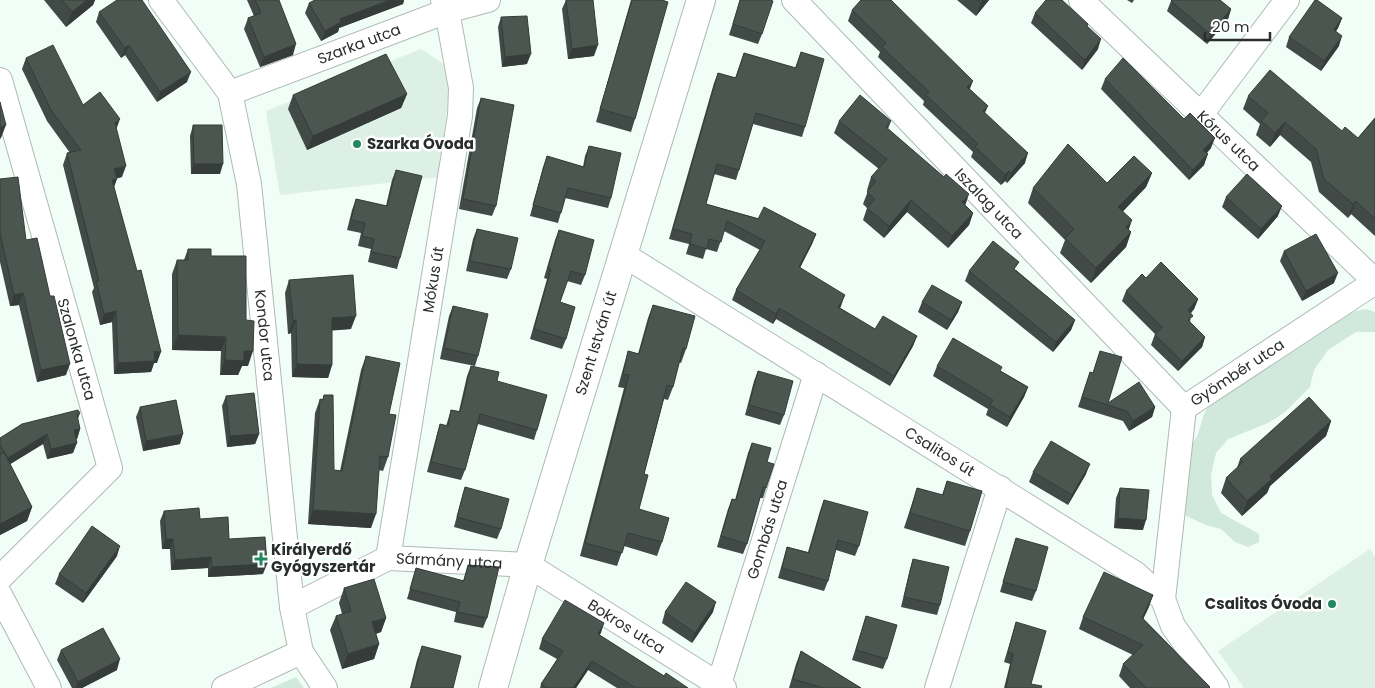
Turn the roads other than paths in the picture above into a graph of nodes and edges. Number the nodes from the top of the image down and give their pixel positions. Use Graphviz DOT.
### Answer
graph roads {
  1 [pos="161,0"];
  2 [pos="488,0"];
  3 [pos="701,0"];
  4 [pos="794,0"];
  5 [pos="1081,0"];
  6 [pos="1288,0"];
  7 [pos="445,5"];
  8 [pos="0,80"];
  9 [pos="230,93"];
  10 [pos="1202,113"];
  11 [pos="624,255"];
  12 [pos="1375,282"];
  13 [pos="816,374"];
  14 [pos="1184,408"];
  15 [pos="1000,488"];
  16 [pos="388,558"];
  17 [pos="528,565"];
  18 [pos="0,578"];
  19 [pos="0,595"];
  20 [pos="1163,599"];
  21 [pos="292,607"];
  22 [pos="301,652"];
  23 [pos="721,686"];
  24 [pos="49,688"];
  25 [pos="224,688"];
  26 [pos="325,688"];
  27 [pos="493,688"];
  28 [pos="937,688"];
  29 [pos="1217,688"];
  1 -- 9 [label="street, Kondor utca"];
  2 -- 7 [label="street, Szarka utca"];
  3 -- 11 [label="street, Szent István út"];
  4 -- 14 [label="street, Iszalag utca"];
  5 -- 10 [label="street, Kórus utca"];
  6 -- 10 [label="street"];
  7 -- 9 [label="street, Szarka utca"];
  7 -- 16 [label="street, Mókus út"];
  8 -- 18 [label="street, Szalonka utca"];
  9 -- 21 [label="street, Kondor utca"];
  10 -- 12 [label="street, Kórus utca"];
  11 -- 13 [label="street, Csalitos út"];
  11 -- 17 [label="street, Szent István út"];
  12 -- 14 [label="street, Gyömbér utca"];
  13 -- 15 [label="street, Csalitos út"];
  13 -- 23 [label="street, Gombás utca"];
  14 -- 20 [label="street, Gyömbér utca"];
  15 -- 20 [label="street, Csalitos út"];
  15 -- 28 [label="street"];
  16 -- 17 [label="street, Sármány utca"];
  16 -- 21 [label="street, Sármány utca"];
  17 -- 23 [label="street, Bokros utca"];
  17 -- 27 [label="street, Szent István út"];
  19 -- 24 [label="street"];
  20 -- 29 [label="street, Csalitos út"];
  21 -- 22 [label="street, Kondor utca"];
  22 -- 25 [label="street"];
  22 -- 26 [label="street, Kondor utca"];
}
